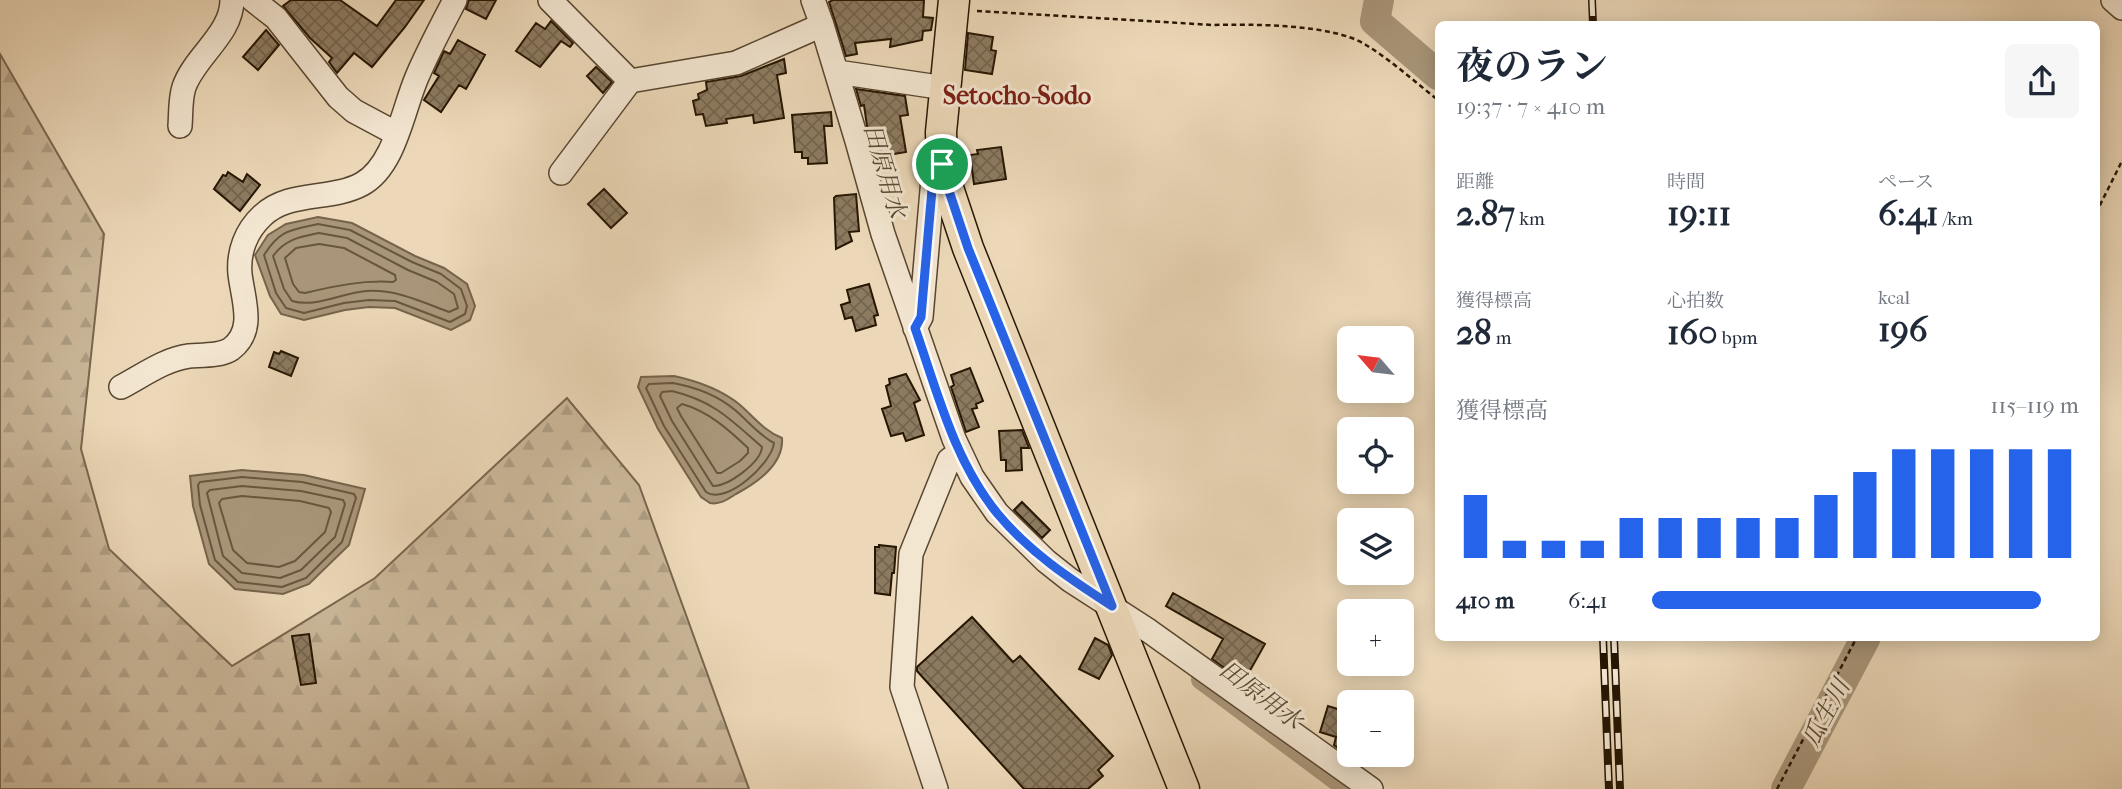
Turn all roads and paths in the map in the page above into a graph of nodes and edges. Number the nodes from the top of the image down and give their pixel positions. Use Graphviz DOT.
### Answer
graph roads {
  1 [pos="232,0"];
  2 [pos="253,0"];
  3 [pos="455,0"];
  4 [pos="550,0"];
  5 [pos="813,0"];
  6 [pos="2113,0"];
  7 [pos="954,5"];
  8 [pos="2122,8"];
  9 [pos="817,27"];
  10 [pos="837,74"];
  11 [pos="630,81"];
  12 [pos="945,88"];
  13 [pos="1435,98"];
  14 [pos="180,126"];
  15 [pos="397,134"];
  16 [pos="2122,161"];
  17 [pos="942,164"];
  18 [pos="561,173"];
  19 [pos="2100,205"];
  20 [pos="915,328"];
  21 [pos="121,387"];
  22 [pos="955,455"];
  23 [pos="1112,606"];
  24 [pos="1855,641"];
  25 [pos="936,789"];
  26 [pos="1184,789"];
  27 [pos="1370,789"];
  28 [pos="1777,789"];
  1 -- 14 [label="street"];
  2 -- 15 [label="street"];
  3 -- 15 [label="street"];
  4 -- 11 [label="street"];
  5 -- 9 [label="street"];
  6 -- 8 [label="street"];
  7 -- 12 [label="main road"];
  7 -- 13 [label="path"];
  9 -- 10 [label="street"];
  9 -- 11 [label="street"];
  10 -- 12 [label="street"];
  10 -- 20 [label="street"];
  11 -- 18 [label="street"];
  12 -- 17 [label="main road"];
  15 -- 21 [label="street"];
  16 -- 19 [label="path"];
  17 -- 20 [label="street"];
  17 -- 23 [label="main road"];
  20 -- 22 [label="street"];
  22 -- 23 [label="street"];
  22 -- 25 [label="street"];
  23 -- 26 [label="main road"];
  23 -- 27 [label="street"];
  24 -- 28 [label="path"];
}
